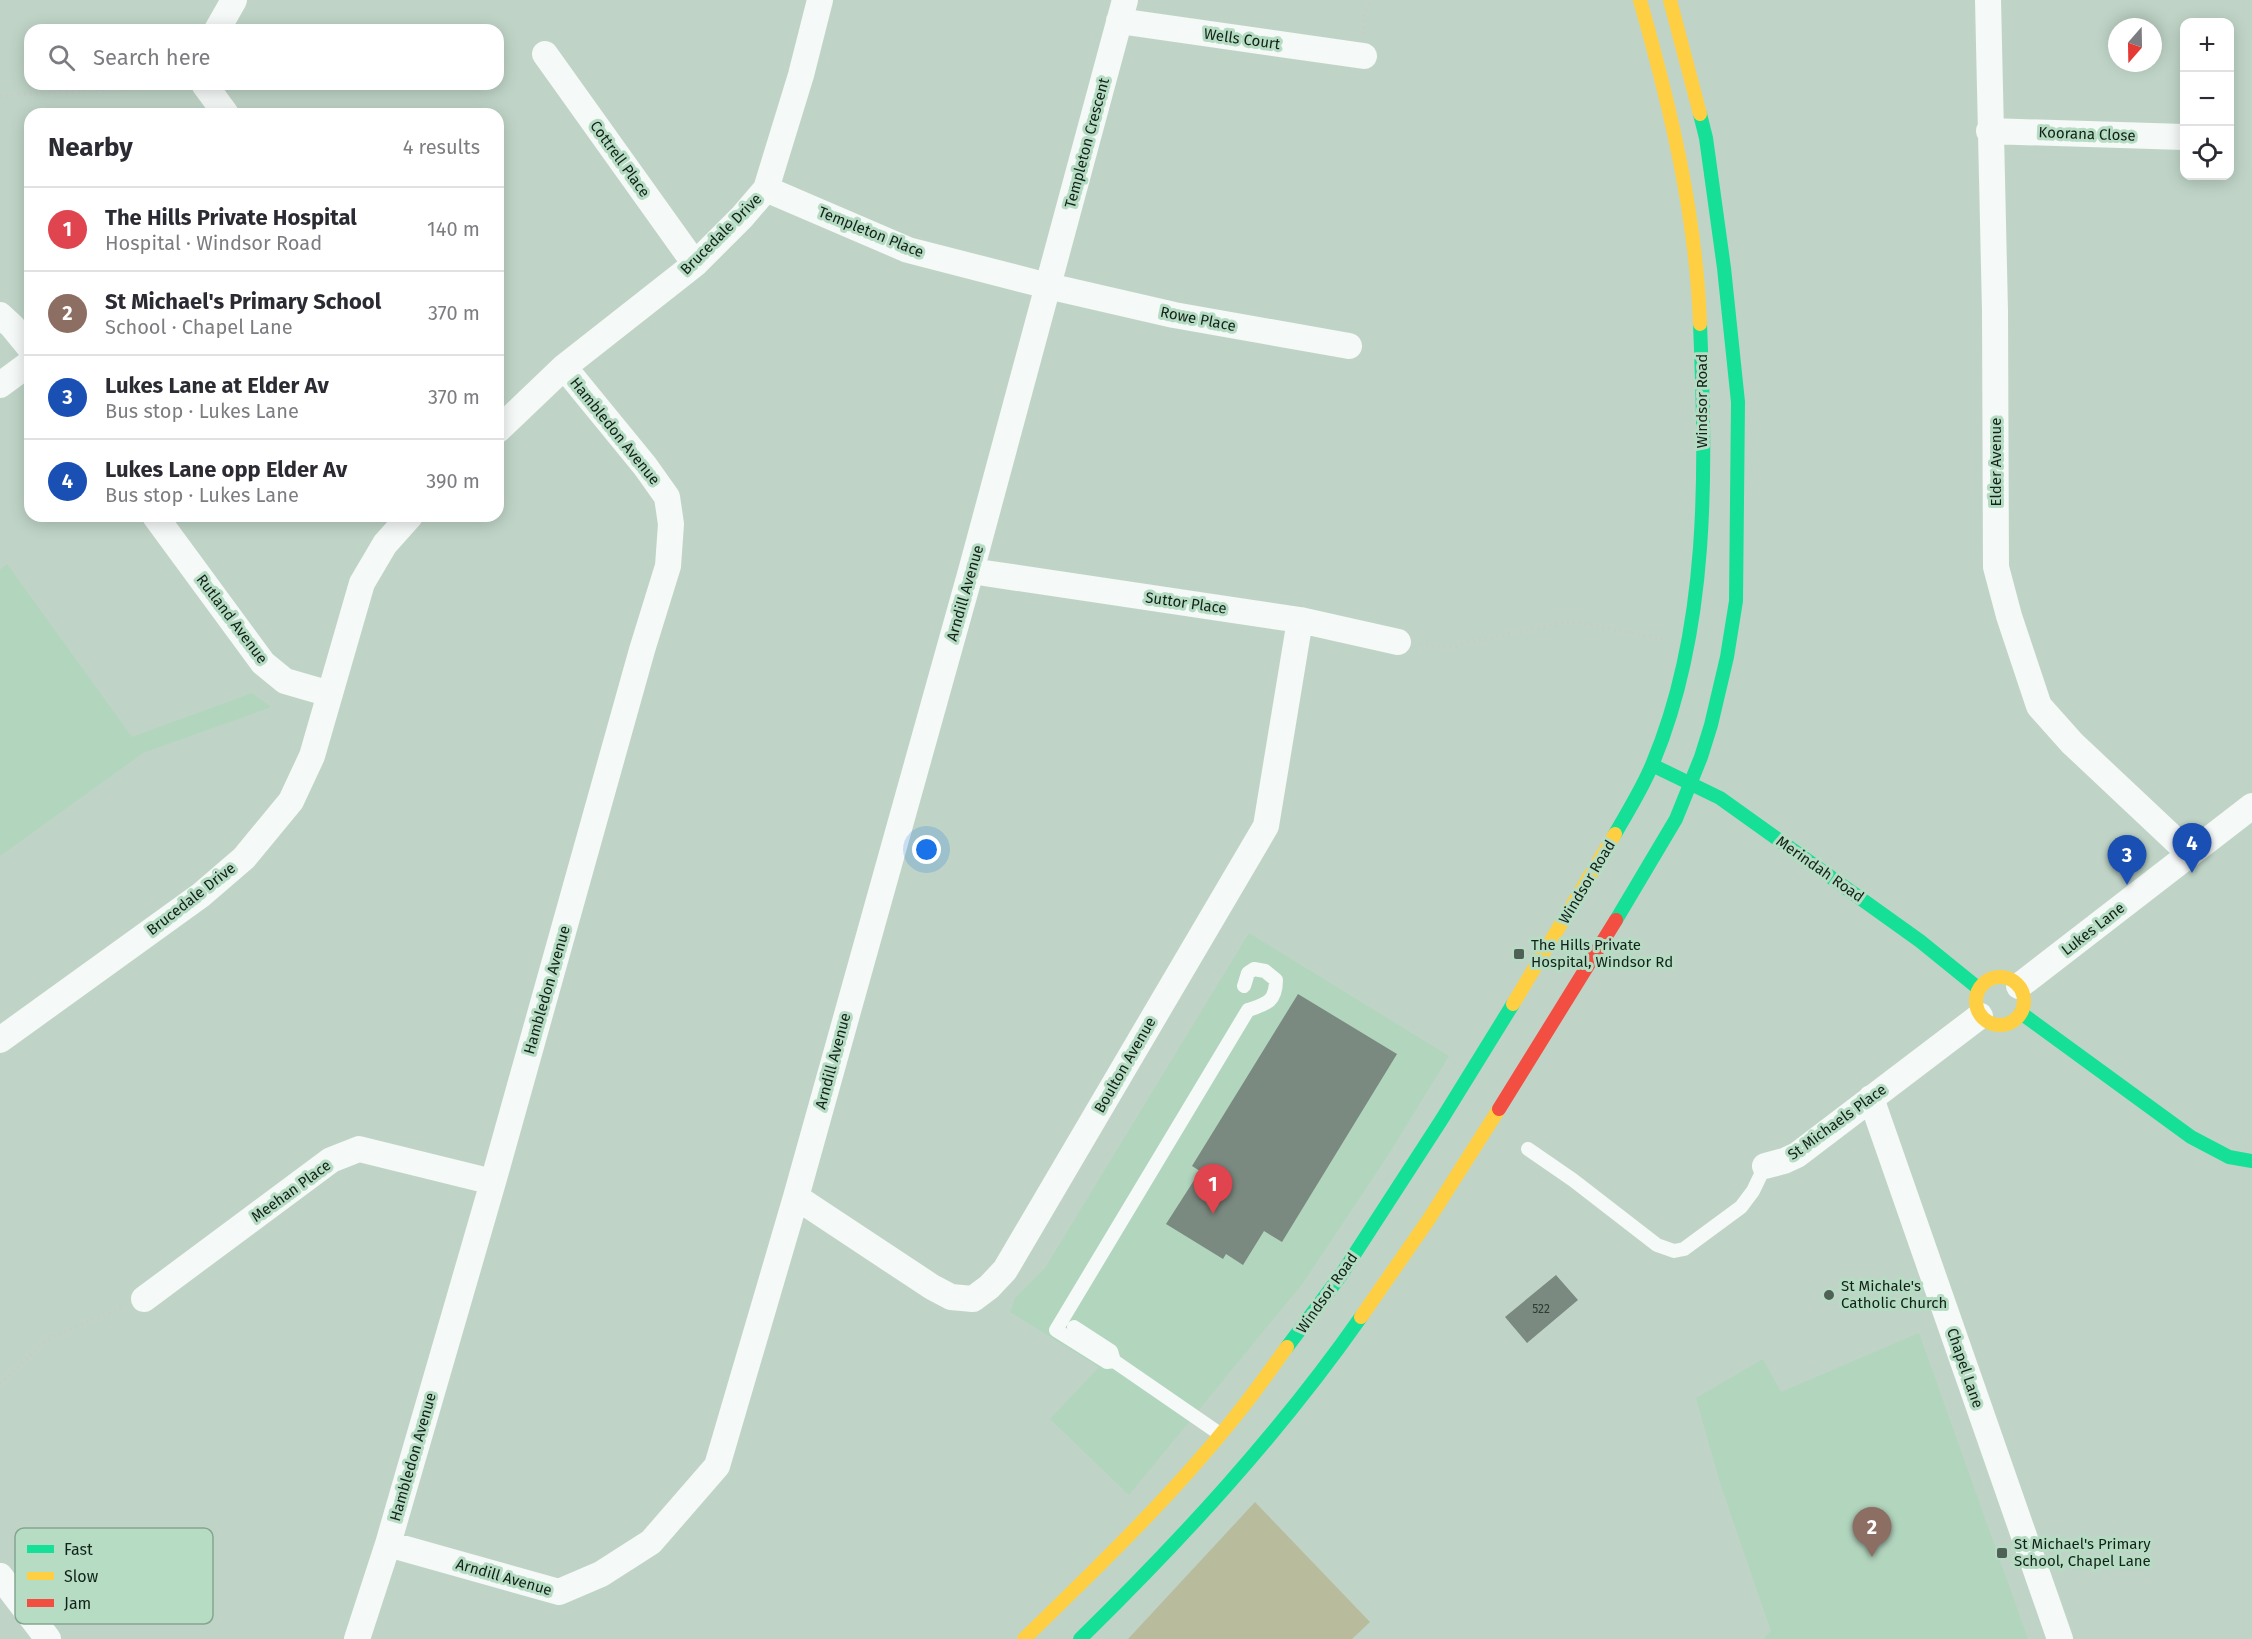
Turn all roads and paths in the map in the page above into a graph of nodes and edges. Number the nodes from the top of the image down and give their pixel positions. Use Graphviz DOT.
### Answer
graph roads {
  1 [pos="234,0"];
  2 [pos="820,0"];
  3 [pos="1371,0"];
  4 [pos="1640,0"];
  5 [pos="1670,0"];
  6 [pos="1988,0"];
  7 [pos="1122,11"];
  8 [pos="220,24"];
  9 [pos="545,54"];
  10 [pos="1364,56"];
  11 [pos="118,90"];
  12 [pos="208,90"];
  13 [pos="0,95"];
  14 [pos="222,108"];
  15 [pos="1989,131"];
  16 [pos="2180,137"];
  17 [pos="766,189"];
  18 [pos="695,264"];
  19 [pos="1048,286"];
  20 [pos="0,315"];
  21 [pos="24,341"];
  22 [pos="1349,346"];
  23 [pos="24,367"];
  24 [pos="564,367"];
  25 [pos="0,385"];
  26 [pos="504,423"];
  27 [pos="159,522"];
  28 [pos="405,522"];
  29 [pos="971,571"];
  30 [pos="1300,620"];
  31 [pos="1398,642"];
  32 [pos="1687,645"];
  33 [pos="330,694"];
  34 [pos="1652,765"];
  35 [pos="1691,785"];
  36 [pos="2252,806"];
  37 [pos="2190,854"];
  38 [pos="1244,986"];
  39 [pos="2019,986"];
  40 [pos="1978,988"];
  41 [pos="2021,1013"];
  42 [pos="1980,1016"];
  43 [pos="0,1040"];
  44 [pos="1870,1098"];
  45 [pos="1528,1149"];
  46 [pos="2252,1161"];
  47 [pos="1765,1166"];
  48 [pos="493,1182"];
  49 [pos="796,1197"];
  50 [pos="144,1299"];
  51 [pos="1074,1327"];
  52 [pos="1114,1361"];
  53 [pos="1314,1380"];
  54 [pos="0,1384"];
  55 [pos="1278,1403"];
  56 [pos="1241,1430"];
  57 [pos="1220,1434"];
  58 [pos="1209,1467"];
  59 [pos="388,1544"];
  60 [pos="1135,1564"];
  61 [pos="0,1576"];
  62 [pos="1128,1592"];
  63 [pos="15,1596"];
  64 [pos="37,1624"];
  65 [pos="48,1639"];
  66 [pos="357,1639"];
  67 [pos="1024,1639"];
  68 [pos="1080,1639"];
  69 [pos="2060,1639"];
  1 -- 8 [label="street"];
  2 -- 17 [label="street, Brucedale Drive"];
  3 -- 10 [label="path"];
  4 -- 32 [label="main road, Windsor Road"];
  5 -- 35 [label="main road, Windsor Road"];
  6 -- 15 [label="street, Elder Avenue"];
  7 -- 10 [label="street, Wells Court"];
  7 -- 19 [label="street, Templeton Crescent"];
  9 -- 18 [label="street, Cottrell Place"];
  11 -- 13 [label="path"];
  12 -- 14 [label="street"];
  15 -- 16 [label="street, Koorana Close"];
  15 -- 37 [label="street, Elder Avenue"];
  17 -- 18 [label="street, Brucedale Drive"];
  17 -- 19 [label="street, Templeton Place"];
  18 -- 24 [label="street, Brucedale Drive"];
  19 -- 22 [label="street, Rowe Place"];
  19 -- 29 [label="street, Arndill Avenue"];
  20 -- 21 [label="street"];
  23 -- 25 [label="street"];
  24 -- 26 [label="street, Brucedale Drive"];
  24 -- 48 [label="street, Hambledon Avenue"];
  27 -- 33 [label="street, Rutland Avenue"];
  28 -- 33 [label="street, Brucedale Drive"];
  29 -- 30 [label="street, Suttor Place"];
  29 -- 49 [label="street, Arndill Avenue"];
  30 -- 31 [label="street, Suttor Place"];
  30 -- 49 [label="street, Boulton Avenue"];
  31 -- 32 [label="path"];
  32 -- 34 [label="main road, Windsor Road"];
  33 -- 43 [label="street, Brucedale Drive"];
  34 -- 35 [label="main road, Merindah Road"];
  34 -- 57 [label="main road, Windsor Road"];
  35 -- 40 [label="main road, Merindah Road"];
  35 -- 53 [label="main road, Windsor Road"];
  36 -- 37 [label="street, Lukes Lane"];
  37 -- 39 [label="street, Lukes Lane"];
  38 -- 52 [label="lane"];
  39 -- 40 [label="main road"];
  39 -- 41 [label="main road"];
  40 -- 42 [label="main road"];
  41 -- 42 [label="main road"];
  41 -- 46 [label="main road"];
  42 -- 44 [label="street, St Michaels Place"];
  44 -- 47 [label="street, St Michaels Place"];
  44 -- 69 [label="street, Chapel Lane"];
  45 -- 47 [label="lane, St Michaels Place"];
  48 -- 50 [label="street, Meehan Place"];
  48 -- 59 [label="street, Hambledon Avenue"];
  49 -- 59 [label="street, Arndill Avenue"];
  50 -- 54 [label="path"];
  51 -- 52 [label="lane"];
  52 -- 57 [label="lane"];
  53 -- 55 [label="main road"];
  53 -- 62 [label="main road, Windsor Road"];
  56 -- 57 [label="main road"];
  57 -- 58 [label="main road"];
  57 -- 67 [label="main road, Windsor Road"];
  59 -- 66 [label="street, Hambledon Avenue"];
  60 -- 62 [label="main road"];
  61 -- 63 [label="street"];
  62 -- 68 [label="main road, Windsor Road"];
  64 -- 65 [label="street"];
}
